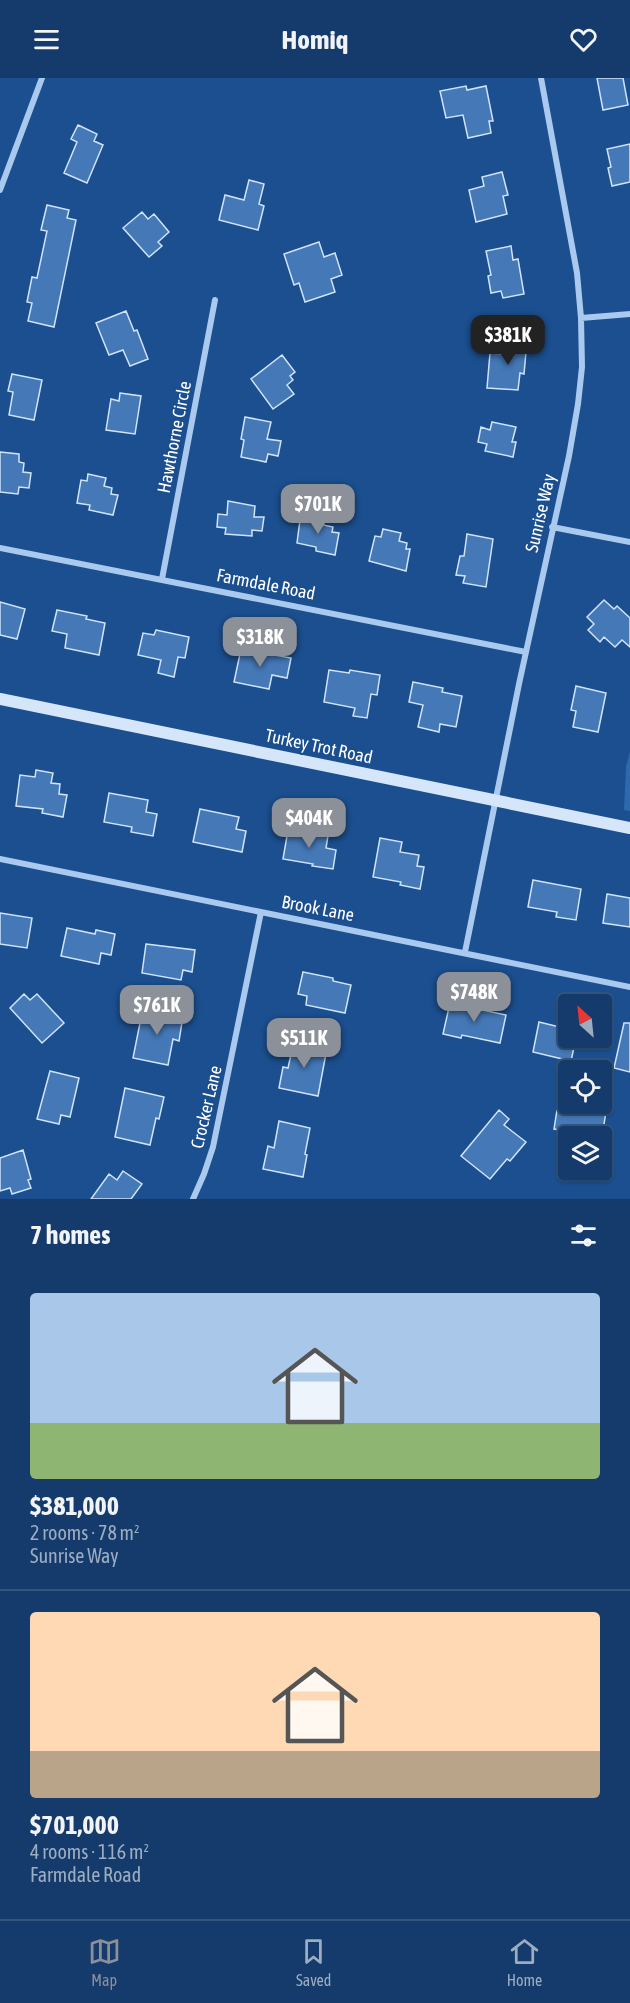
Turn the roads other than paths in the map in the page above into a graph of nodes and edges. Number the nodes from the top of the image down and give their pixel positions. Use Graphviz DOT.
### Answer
graph roads {
  1 [pos="42,78"];
  2 [pos="541,78"];
  3 [pos="0,190"];
  4 [pos="215,300"];
  5 [pos="630,314"];
  6 [pos="581,318"];
  7 [pos="552,527"];
  8 [pos="630,542"];
  9 [pos="0,548"];
  10 [pos="162,579"];
  11 [pos="526,652"];
  12 [pos="0,699"];
  13 [pos="495,801"];
  14 [pos="630,828"];
  15 [pos="0,858"];
  16 [pos="261,912"];
  17 [pos="465,952"];
  18 [pos="630,987"];
  19 [pos="193,1199"];
  1 -- 3 [label="street"];
  2 -- 6 [label="street, Sunrise Way"];
  4 -- 10 [label="street, Hawthorne Circle"];
  5 -- 6 [label="street"];
  6 -- 7 [label="street, Sunrise Way"];
  7 -- 8 [label="street"];
  7 -- 11 [label="street, Sunrise Way"];
  9 -- 10 [label="street, Farmdale Road"];
  10 -- 11 [label="street, Farmdale Road"];
  11 -- 13 [label="street, Sunrise Way"];
  12 -- 13 [label="street, Turkey Trot Road"];
  13 -- 14 [label="street, Turkey Trot Road"];
  13 -- 17 [label="street, Sunrise Way"];
  15 -- 16 [label="street, Brook Lane"];
  16 -- 17 [label="street, Brook Lane"];
  16 -- 19 [label="street, Crocker Lane"];
  17 -- 18 [label="street, Brook Lane"];
}
